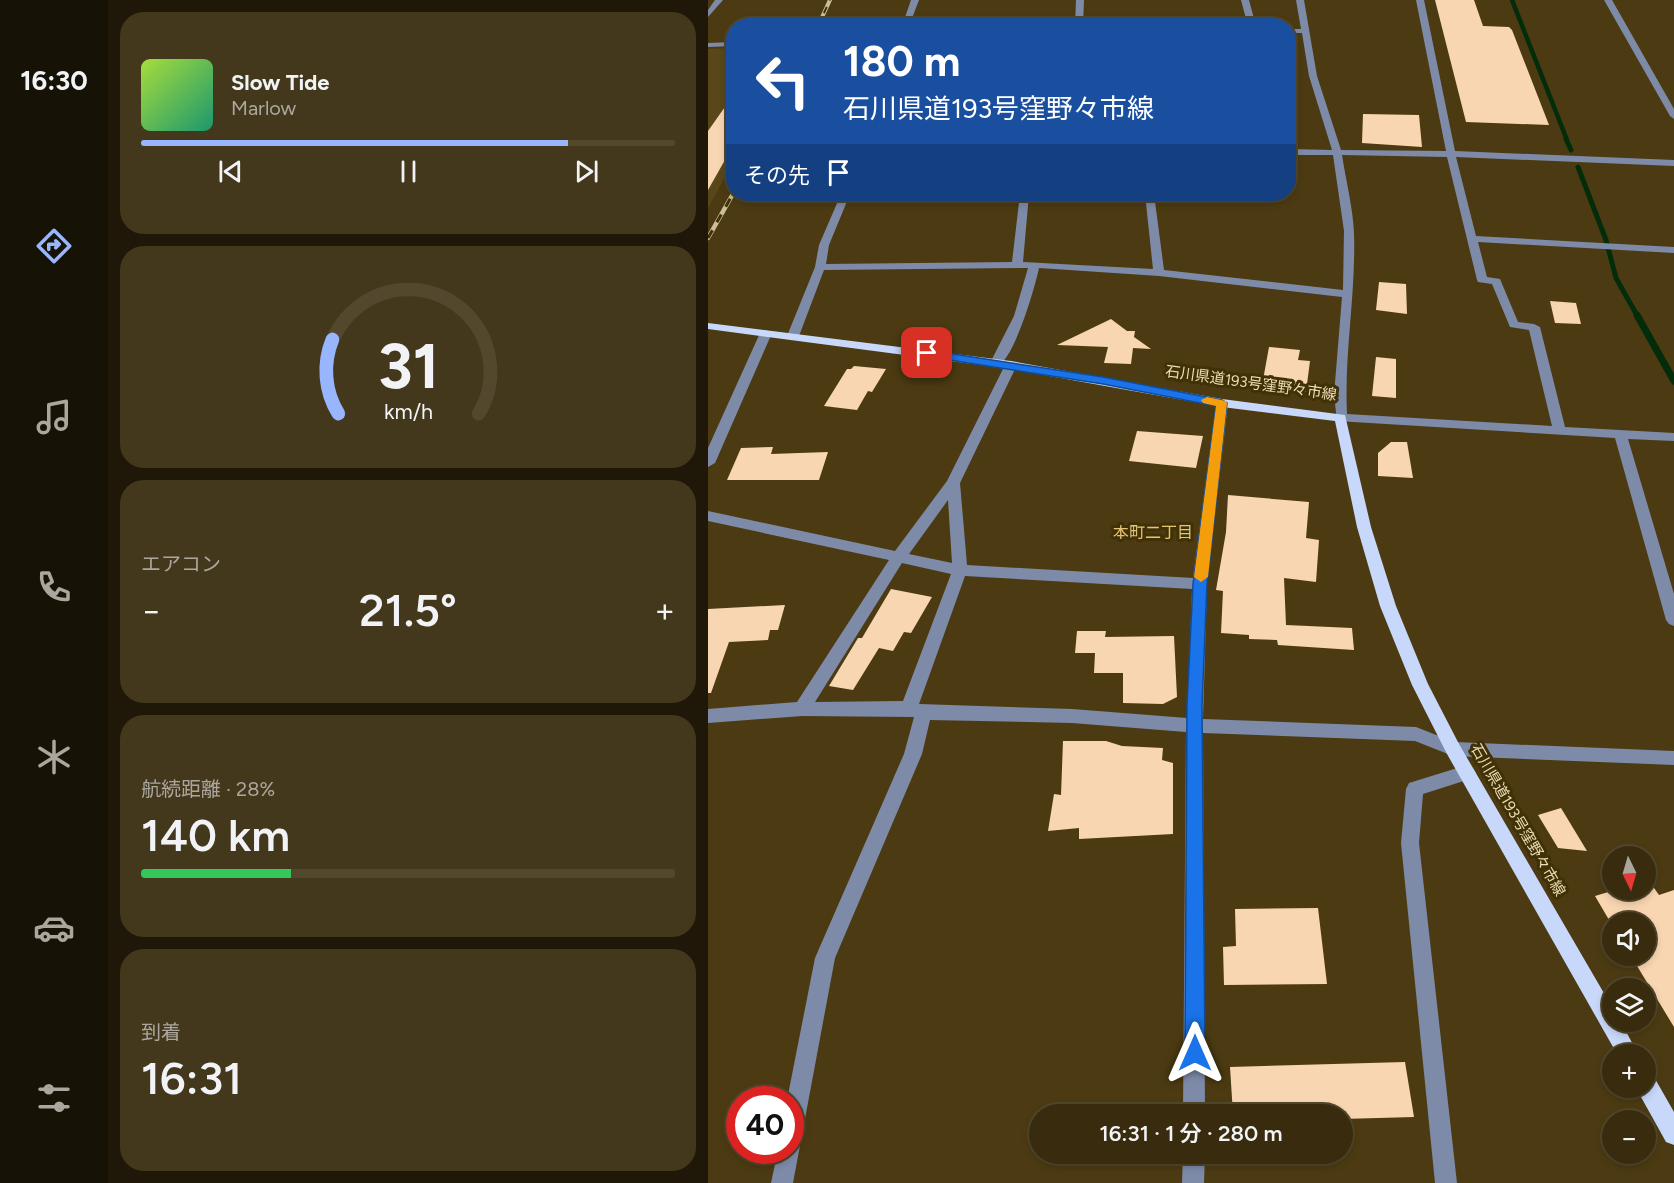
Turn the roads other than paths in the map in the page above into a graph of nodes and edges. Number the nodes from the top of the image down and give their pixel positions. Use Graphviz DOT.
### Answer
graph roads {
  1 [pos="719,0"];
  2 [pos="915,0"];
  3 [pos="1080,0"];
  4 [pos="1245,0"];
  5 [pos="1300,0"];
  6 [pos="1420,0"];
  7 [pos="1608,0"];
  8 [pos="708,15"];
  9 [pos="908,18"];
  10 [pos="1079,18"];
  11 [pos="1250,18"];
  12 [pos="1296,31"];
  13 [pos="1306,31"];
  14 [pos="726,44"];
  15 [pos="708,45"];
  16 [pos="1674,116"];
  17 [pos="1296,152"];
  18 [pos="1337,152"];
  19 [pos="1451,154"];
  20 [pos="1674,163"];
  21 [pos="842,201"];
  22 [pos="1024,201"];
  23 [pos="1151,201"];
  24 [pos="1472,239"];
  25 [pos="1674,250"];
  26 [pos="1017,265"];
  27 [pos="1034,265"];
  28 [pos="820,267"];
  29 [pos="1159,273"];
  30 [pos="1348,294"];
  31 [pos="708,326"];
  32 [pos="766,333"];
  33 [pos="793,336"];
  34 [pos="996,363"];
  35 [pos="1011,365"];
  36 [pos="1222,403"];
  37 [pos="1341,418"];
  38 [pos="1560,431"];
  39 [pos="1621,435"];
  40 [pos="1674,437"];
  41 [pos="708,463"];
  42 [pos="953,483"];
  43 [pos="708,516"];
  44 [pos="898,558"];
  45 [pos="960,570"];
  46 [pos="1200,584"];
  47 [pos="1674,620"];
  48 [pos="802,709"];
  49 [pos="916,711"];
  50 [pos="708,716"];
  51 [pos="1195,725"];
  52 [pos="1453,749"];
  53 [pos="1674,758"];
  54 [pos="1467,773"];
  55 [pos="1622,1044"];
  56 [pos="800,1086"];
  57 [pos="1653,1098"];
  58 [pos="1194,1104"];
  59 [pos="1674,1134"];
  60 [pos="786,1164"];
  61 [pos="1194,1164"];
  62 [pos="782,1183"];
  63 [pos="1193,1183"];
  64 [pos="1446,1183"];
  1 -- 8 [label="street"];
  2 -- 9 [label="street"];
  3 -- 10 [label="street"];
  4 -- 11 [label="street"];
  5 -- 13 [label="street"];
  6 -- 19 [label="street"];
  7 -- 16 [label="street"];
  12 -- 13 [label="street"];
  13 -- 18 [label="street"];
  14 -- 15 [label="street"];
  17 -- 18 [label="street"];
  18 -- 19 [label="street"];
  18 -- 30 [label="street"];
  19 -- 20 [label="street"];
  19 -- 24 [label="street"];
  21 -- 28 [label="street"];
  22 -- 26 [label="street"];
  23 -- 29 [label="street"];
  24 -- 25 [label="street"];
  24 -- 38 [label="street"];
  26 -- 27 [label="street"];
  26 -- 28 [label="street"];
  27 -- 29 [label="street"];
  27 -- 34 [label="street"];
  28 -- 33 [label="street"];
  29 -- 30 [label="street"];
  30 -- 37 [label="street"];
  31 -- 32 [label="main road, 石川県道193号窪野々市線"];
  32 -- 33 [label="main road, 石川県道193号窪野々市線"];
  32 -- 41 [label="street"];
  33 -- 34 [label="main road, 石川県道193号窪野々市線"];
  34 -- 35 [label="main road, 石川県道193号窪野々市線"];
  35 -- 36 [label="main road, 石川県道193号窪野々市線"];
  35 -- 42 [label="street"];
  36 -- 37 [label="main road, 石川県道193号窪野々市線"];
  36 -- 46 [label="street"];
  37 -- 38 [label="street"];
  37 -- 52 [label="main road, 石川県道193号窪野々市線"];
  38 -- 39 [label="street"];
  39 -- 40 [label="street"];
  39 -- 47 [label="street"];
  42 -- 44 [label="street"];
  42 -- 45 [label="street"];
  43 -- 44 [label="street"];
  44 -- 45 [label="street"];
  44 -- 48 [label="street"];
  45 -- 46 [label="street"];
  45 -- 49 [label="street"];
  46 -- 51 [label="street"];
  48 -- 49 [label="street"];
  48 -- 50 [label="street"];
  49 -- 51 [label="street"];
  49 -- 56 [label="street"];
  51 -- 52 [label="street"];
  51 -- 58 [label="street"];
  52 -- 53 [label="street"];
  52 -- 54 [label="main road, 石川県道193号窪野々市線"];
  54 -- 55 [label="main road, 石川県道193号窪野々市線"];
  54 -- 64 [label="street"];
  57 -- 59 [label="main road"];
  60 -- 62 [label="street"];
  61 -- 63 [label="street"];
}
